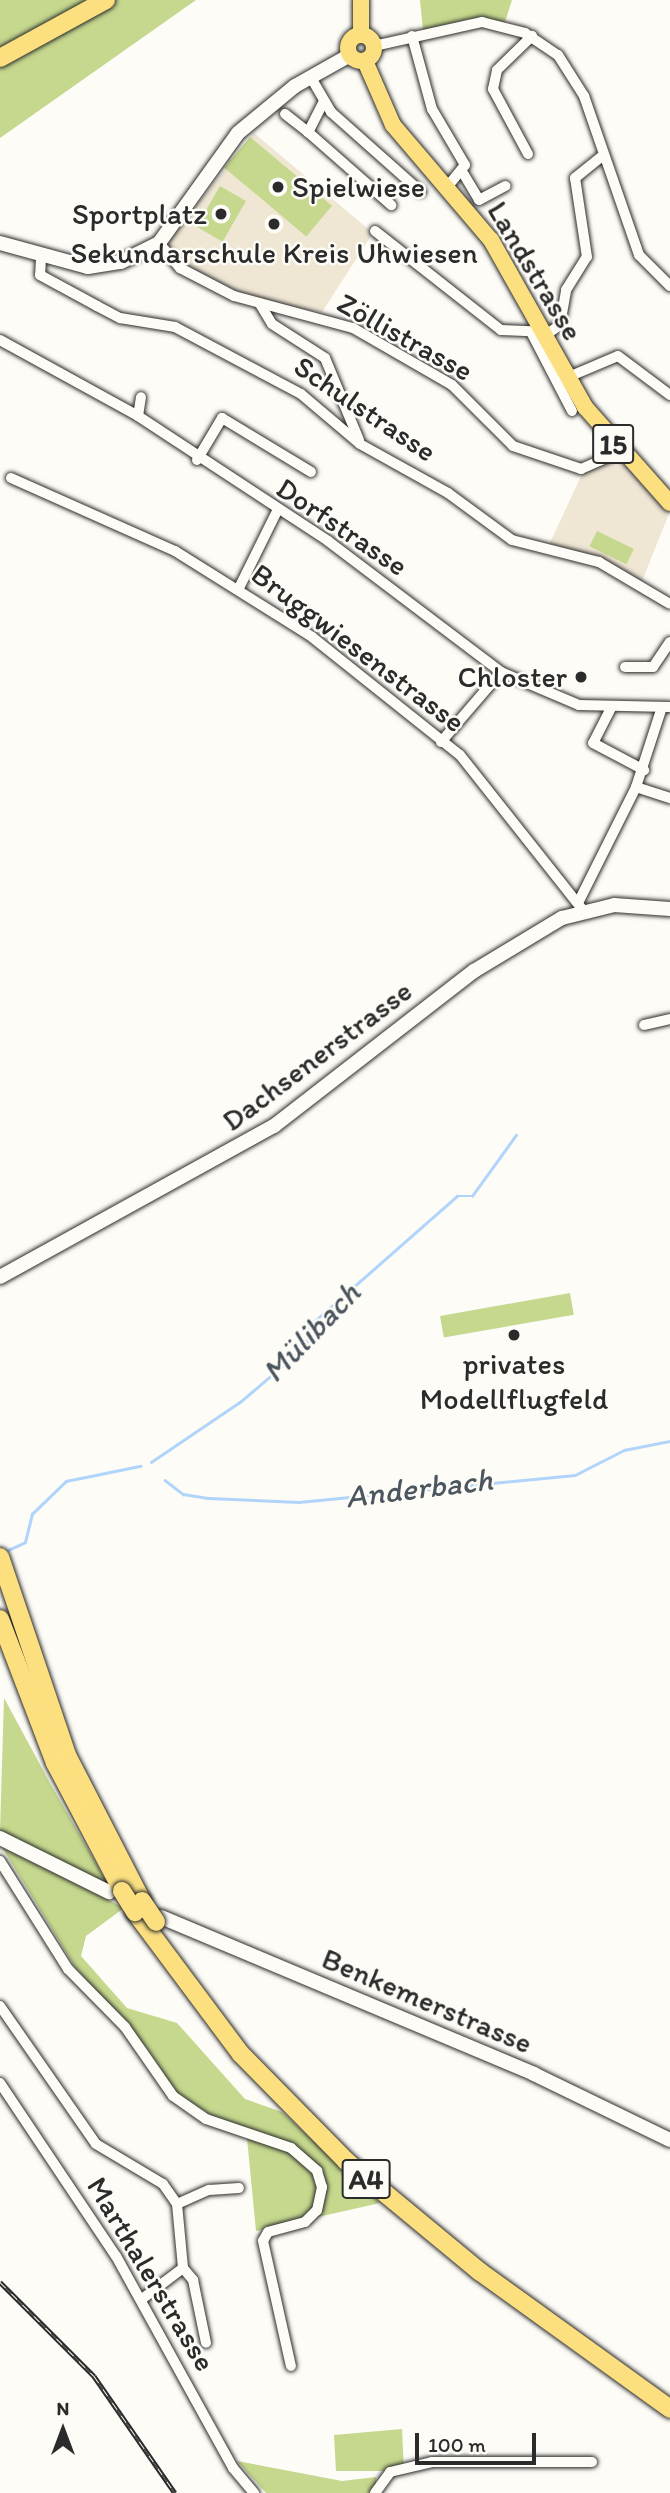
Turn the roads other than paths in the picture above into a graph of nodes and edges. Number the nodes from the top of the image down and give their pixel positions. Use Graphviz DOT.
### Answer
graph roads {
  1 [pos="87,0"];
  2 [pos="106,0"];
  3 [pos="361,0"];
  4 [pos="361,35"];
  5 [pos="412,36"];
  6 [pos="532,36"];
  7 [pos="374,46"];
  8 [pos="0,48"];
  9 [pos="0,58"];
  10 [pos="357,58"];
  11 [pos="310,76"];
  12 [pos="323,103"];
  13 [pos="285,114"];
  14 [pos="308,132"];
  15 [pos="528,154"];
  16 [pos="603,155"];
  17 [pos="463,173"];
  18 [pos="505,186"];
  19 [pos="447,187"];
  20 [pos="421,192"];
  21 [pos="391,205"];
  22 [pos="375,231"];
  23 [pos="0,243"];
  24 [pos="159,243"];
  25 [pos="41,258"];
  26 [pos="670,286"];
  27 [pos="260,304"];
  28 [pos="536,331"];
  29 [pos="0,340"];
  30 [pos="566,378"];
  31 [pos="670,395"];
  32 [pos="141,397"];
  33 [pos="572,411"];
  34 [pos="138,416"];
  35 [pos="360,444"];
  36 [pos="620,452"];
  37 [pos="197,460"];
  38 [pos="311,472"];
  39 [pos="11,478"];
  40 [pos="670,503"];
  41 [pos="277,511"];
  42 [pos="239,588"];
  43 [pos="670,604"];
  44 [pos="670,642"];
  45 [pos="625,667"];
  46 [pos="501,672"];
  47 [pos="666,707"];
  48 [pos="611,708"];
  49 [pos="441,742"];
  50 [pos="644,769"];
  51 [pos="636,787"];
  52 [pos="670,798"];
  53 [pos="581,905"];
  54 [pos="670,909"];
  55 [pos="670,1019"];
  56 [pos="644,1025"];
  57 [pos="0,1277"];
  58 [pos="0,1557"];
  59 [pos="6,1620"];
  60 [pos="0,1838"];
  61 [pos="0,1861"];
  62 [pos="116,1892"];
  63 [pos="139,1906"];
  64 [pos="159,1919"];
  65 [pos="0,2006"];
  66 [pos="0,2083"];
  67 [pos="670,2140"];
  68 [pos="239,2188"];
  69 [pos="177,2204"];
  70 [pos="183,2268"];
  71 [pos="142,2299"];
  72 [pos="206,2343"];
  73 [pos="291,2366"];
  74 [pos="670,2395"];
  75 [pos="670,2409"];
  76 [pos="592,2462"];
  77 [pos="254,2493"];
  78 [pos="376,2493"];
  1 -- 8 [label="highway"];
  2 -- 9 [label="highway"];
  3 -- 4 [label="main road"];
  4 -- 7 [label="main road"];
  4 -- 10 [label="main road"];
  5 -- 6 [label="street"];
  5 -- 7 [label="street"];
  5 -- 17 [label="street"];
  6 -- 15 [label="street"];
  6 -- 16 [label="street"];
  7 -- 10 [label="main road"];
  10 -- 11 [label="street"];
  10 -- 19 [label="main road, Landstrasse / 15"];
  11 -- 12 [label="street"];
  11 -- 24 [label="street"];
  12 -- 14 [label="street"];
  12 -- 20 [label="street"];
  13 -- 14 [label="street"];
  14 -- 21 [label="street"];
  16 -- 26 [label="street"];
  16 -- 28 [label="street"];
  17 -- 18 [label="street"];
  17 -- 19 [label="street"];
  19 -- 28 [label="main road, Landstrasse / 15"];
  22 -- 28 [label="street"];
  23 -- 25 [label="street"];
  24 -- 25 [label="street"];
  24 -- 27 [label="street, Zöllistrasse"];
  25 -- 35 [label="street, Schulstrasse"];
  27 -- 35 [label="street"];
  27 -- 36 [label="street, Zöllistrasse"];
  28 -- 30 [label="main road, Landstrasse / 15"];
  28 -- 33 [label="street"];
  29 -- 34 [label="street, Dorfstrasse"];
  30 -- 31 [label="street"];
  30 -- 36 [label="main road, Landstrasse / 15"];
  32 -- 34 [label="street"];
  34 -- 37 [label="street, Dorfstrasse"];
  35 -- 43 [label="street, Schulstrasse"];
  36 -- 40 [label="main road, Landstrasse / 15"];
  37 -- 38 [label="street"];
  37 -- 41 [label="street, Dorfstrasse"];
  39 -- 42 [label="street, Bruggwiesenstrasse"];
  41 -- 42 [label="street"];
  41 -- 46 [label="street, Dorfstrasse"];
  42 -- 49 [label="street, Bruggwiesenstrasse"];
  44 -- 45 [label="street"];
  46 -- 48 [label="street, Dorfstrasse"];
  46 -- 49 [label="street"];
  47 -- 48 [label="street, Dorfstrasse"];
  47 -- 50 [label="street"];
  48 -- 50 [label="street"];
  49 -- 53 [label="street, Bruggwiesenstrasse"];
  50 -- 51 [label="street"];
  51 -- 52 [label="street"];
  51 -- 53 [label="street"];
  53 -- 54 [label="street, Dachsenerstrasse"];
  53 -- 57 [label="street, Dachsenerstrasse"];
  55 -- 56 [label="street"];
  58 -- 59 [label="highway, A4"];
  59 -- 62 [label="highway, A4"];
  59 -- 63 [label="highway, A4"];
  60 -- 62 [label="street"];
  61 -- 73 [label="street"];
  62 -- 63 [label="highway, A4, bridge"];
  63 -- 64 [label="highway, A4, bridge"];
  63 -- 75 [label="highway, A4"];
  64 -- 67 [label="street, Benkemerstrasse"];
  64 -- 74 [label="highway, A4"];
  65 -- 69 [label="street"];
  66 -- 71 [label="street, Marthalerstrasse"];
  68 -- 69 [label="street"];
  69 -- 70 [label="street"];
  70 -- 71 [label="street"];
  70 -- 72 [label="street"];
  71 -- 77 [label="street, Marthalerstrasse"];
  76 -- 78 [label="street"];
}
